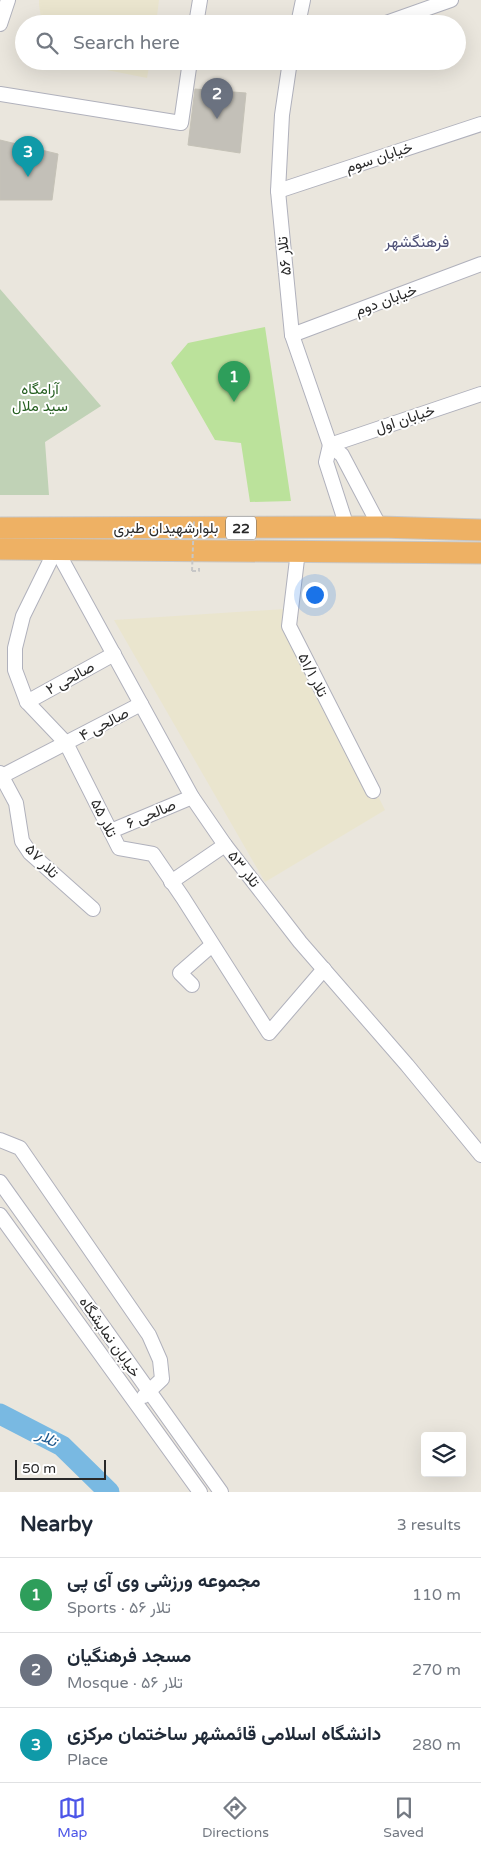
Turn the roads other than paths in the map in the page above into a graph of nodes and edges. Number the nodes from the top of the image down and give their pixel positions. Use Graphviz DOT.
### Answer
graph roads {
  1 [pos="8,0"];
  2 [pos="200,0"];
  3 [pos="303,0"];
  4 [pos="451,0"];
  5 [pos="198,15"];
  6 [pos="300,15"];
  7 [pos="408,15"];
  8 [pos="0,24"];
  9 [pos="189,70"];
  10 [pos="289,70"];
  11 [pos="0,94"];
  12 [pos="481,124"];
  13 [pos="278,191"];
  14 [pos="481,264"];
  15 [pos="292,335"];
  16 [pos="481,394"];
  17 [pos="330,444"];
  18 [pos="347,527"];
  19 [pos="380,527"];
  20 [pos="0,528"];
  21 [pos="481,530"];
  22 [pos="0,549"];
  23 [pos="56,550"];
  24 [pos="298,550"];
  25 [pos="481,553"];
  26 [pos="114,654"];
  27 [pos="27,702"];
  28 [pos="141,704"];
  29 [pos="66,743"];
  30 [pos="1,775"];
  31 [pos="373,791"];
  32 [pos="192,797"];
  33 [pos="111,831"];
  34 [pos="224,845"];
  35 [pos="171,882"];
  36 [pos="92,909"];
  37 [pos="212,945"];
  38 [pos="324,969"];
  39 [pos="192,985"];
  40 [pos="0,1140"];
  41 [pos="481,1155"];
  42 [pos="0,1182"];
  43 [pos="0,1215"];
  44 [pos="149,1392"];
  45 [pos="135,1402"];
  46 [pos="200,1492"];
  47 [pos="221,1492"];
  1 -- 8 [label="street"];
  2 -- 5 [label="street"];
  3 -- 6 [label="street"];
  4 -- 7 [label="street"];
  9 -- 11 [label="street"];
  10 -- 13 [label="street, تلار ۵۶"];
  12 -- 13 [label="street, خیابان سوم"];
  13 -- 15 [label="street, تلار ۵۶"];
  14 -- 15 [label="street, خیابان دوم"];
  15 -- 17 [label="street, تلار ۵۶"];
  16 -- 17 [label="street, خیابان اول"];
  17 -- 18 [label="street"];
  17 -- 19 [label="street"];
  18 -- 19 [label="highway, بلوارشهیدان طبری / 22"];
  18 -- 20 [label="highway, بلوارشهیدان طبری / 22"];
  19 -- 21 [label="highway, بلوارشهیدان طبری / 22"];
  22 -- 23 [label="highway, بلوارشهیدان طبری / 22"];
  23 -- 24 [label="highway, بلوارشهیدان طبری / 22"];
  23 -- 26 [label="street, تلار ۵۳"];
  23 -- 27 [label="street, تلار ۵۵"];
  24 -- 25 [label="highway, بلوارشهیدان طبری / 22"];
  24 -- 31 [label="street, تلار ۵۱/۱"];
  26 -- 27 [label="street, صالحی ۲"];
  26 -- 28 [label="street, تلار ۵۳"];
  27 -- 29 [label="street, تلار ۵۵"];
  28 -- 29 [label="street, صالحی ۴"];
  28 -- 32 [label="street, تلار ۵۳"];
  29 -- 30 [label="street, صالحی ۴"];
  29 -- 33 [label="street, تلار ۵۵"];
  30 -- 36 [label="street, تلار ۵۷"];
  32 -- 33 [label="street, صالحی ۶"];
  32 -- 34 [label="street, تلار ۵۳"];
  33 -- 35 [label="street, تلار ۵۵"];
  34 -- 35 [label="street"];
  34 -- 38 [label="street, تلار ۵۳"];
  35 -- 37 [label="street, تلار ۵۵"];
  37 -- 38 [label="street, تلار ۵۵"];
  37 -- 39 [label="street"];
  38 -- 41 [label="street, تلار ۵۳"];
  40 -- 44 [label="street"];
  42 -- 44 [label="street, خیابان نمایشگاه"];
  43 -- 45 [label="street, خیابان نمایشگاه"];
  44 -- 45 [label="street"];
  44 -- 47 [label="street, خیابان نمایشگاه"];
  45 -- 46 [label="street, خیابان نمایشگاه"];
}
